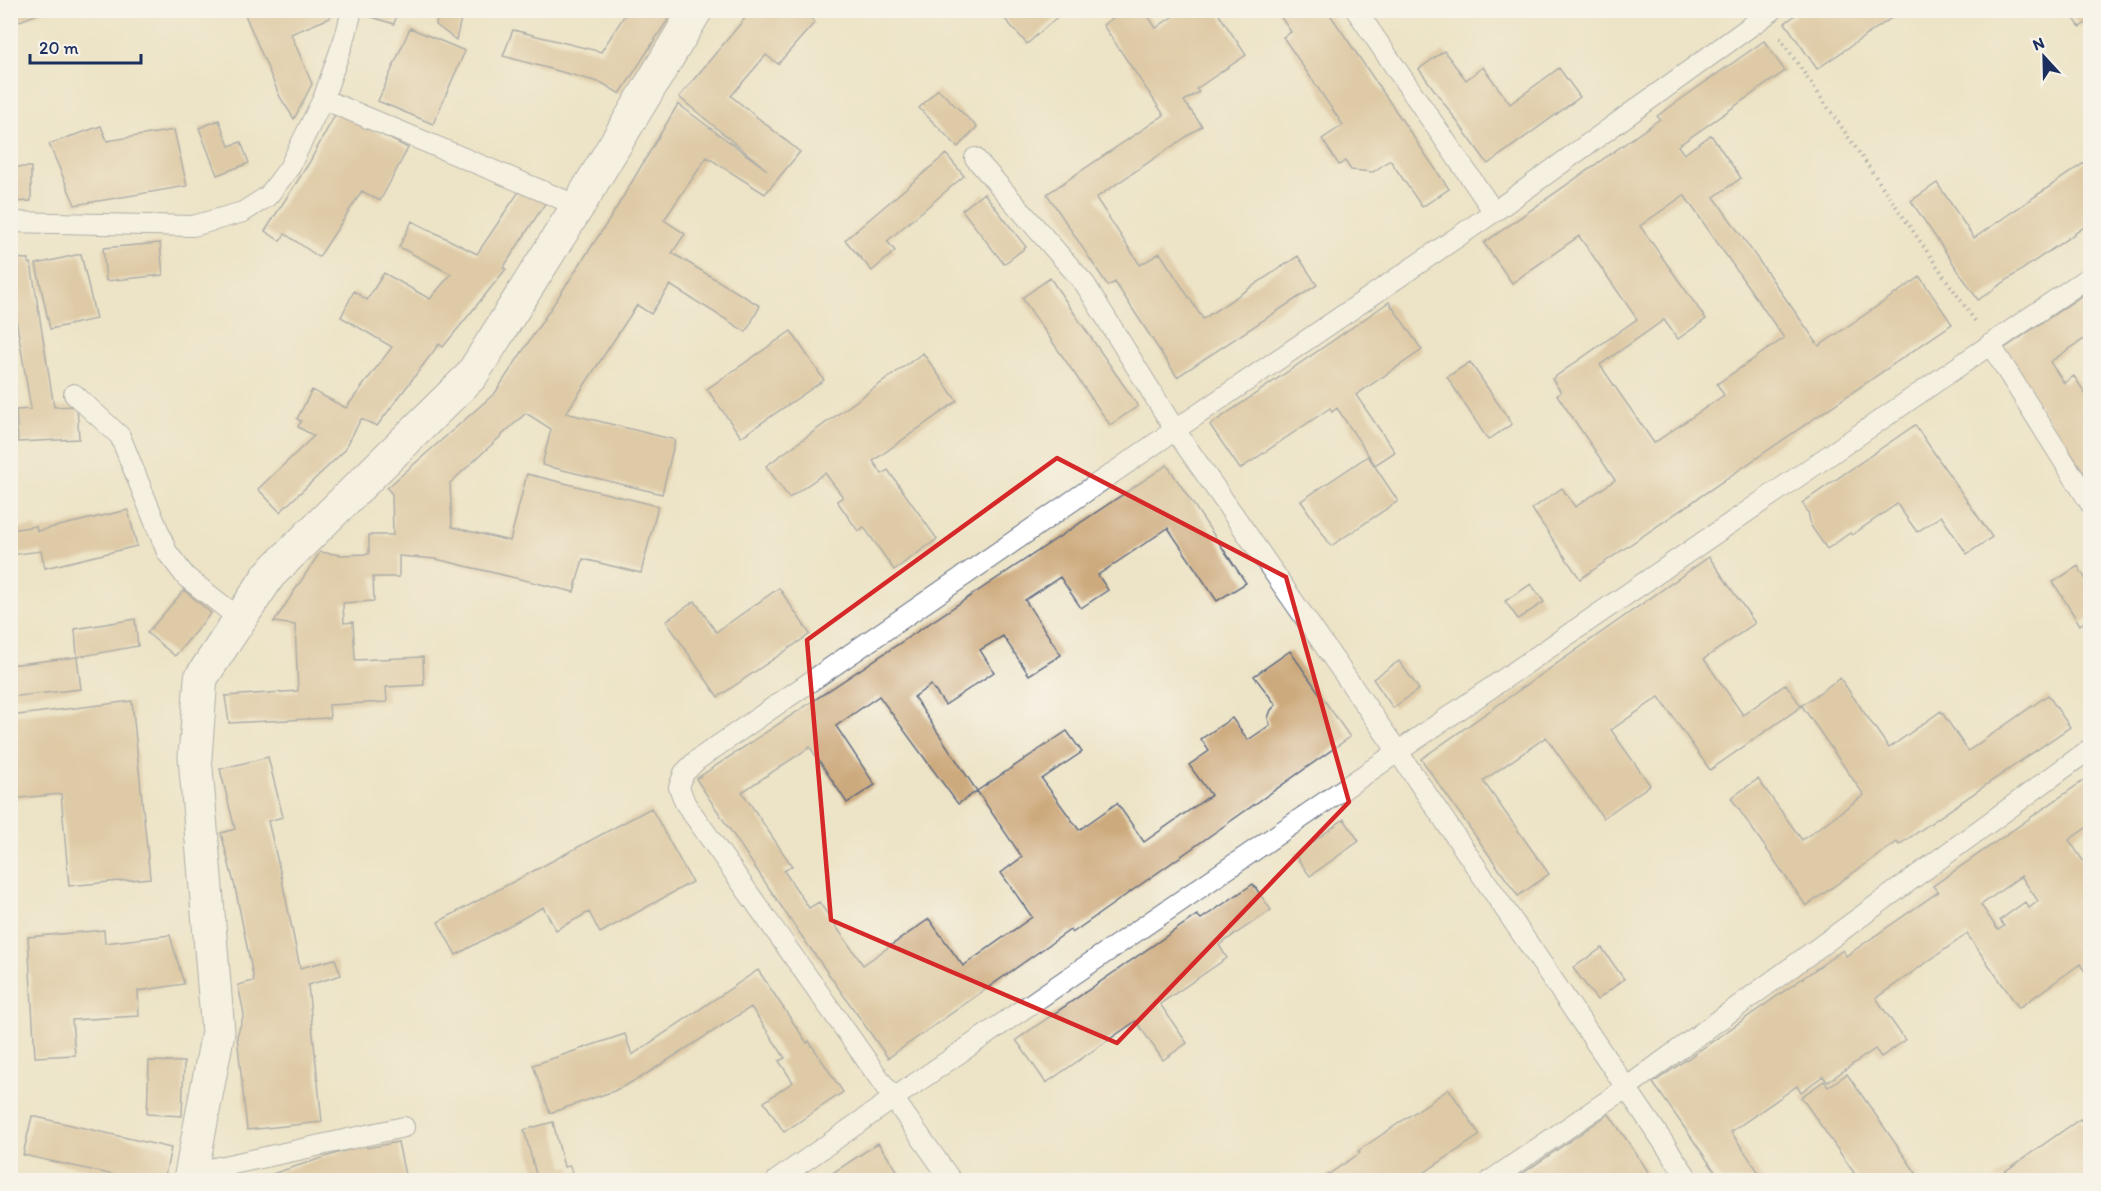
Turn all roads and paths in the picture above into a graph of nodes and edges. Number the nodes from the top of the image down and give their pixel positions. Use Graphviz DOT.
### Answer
graph roads {
  1 [pos="352,10"];
  2 [pos="696,10"];
  3 [pos="1356,10"];
  4 [pos="1769,13"];
  5 [pos="323,99"];
  6 [pos="975,158"];
  7 [pos="578,206"];
  8 [pos="1494,212"];
  9 [pos="10,222"];
  10 [pos="2091,276"];
  11 [pos="1990,344"];
  12 [pos="74,394"];
  13 [pos="1175,430"];
  14 [pos="2091,503"];
  15 [pos="240,619"];
  16 [pos="2091,749"];
  17 [pos="1398,752"];
  18 [pos="1626,1088"];
  19 [pos="894,1098"];
  20 [pos="404,1127"];
  21 [pos="190,1177"];
  22 [pos="777,1180"];
  23 [pos="951,1180"];
  24 [pos="1491,1180"];
  25 [pos="1689,1180"];
  1 -- 5 [label="lane"];
  2 -- 7 [label="street"];
  3 -- 8 [label="lane"];
  4 -- 8 [label="lane"];
  4 -- 11 [label="path"];
  5 -- 7 [label="lane"];
  5 -- 9 [label="lane"];
  6 -- 13 [label="lane"];
  7 -- 15 [label="street"];
  8 -- 13 [label="lane"];
  10 -- 11 [label="lane"];
  11 -- 14 [label="lane"];
  11 -- 17 [label="lane"];
  12 -- 15 [label="lane"];
  13 -- 17 [label="lane"];
  13 -- 19 [label="lane"];
  15 -- 21 [label="street"];
  16 -- 18 [label="lane"];
  17 -- 18 [label="lane"];
  17 -- 19 [label="lane"];
  18 -- 24 [label="lane"];
  18 -- 25 [label="lane"];
  19 -- 22 [label="lane"];
  19 -- 23 [label="lane"];
  20 -- 21 [label="lane"];
}
